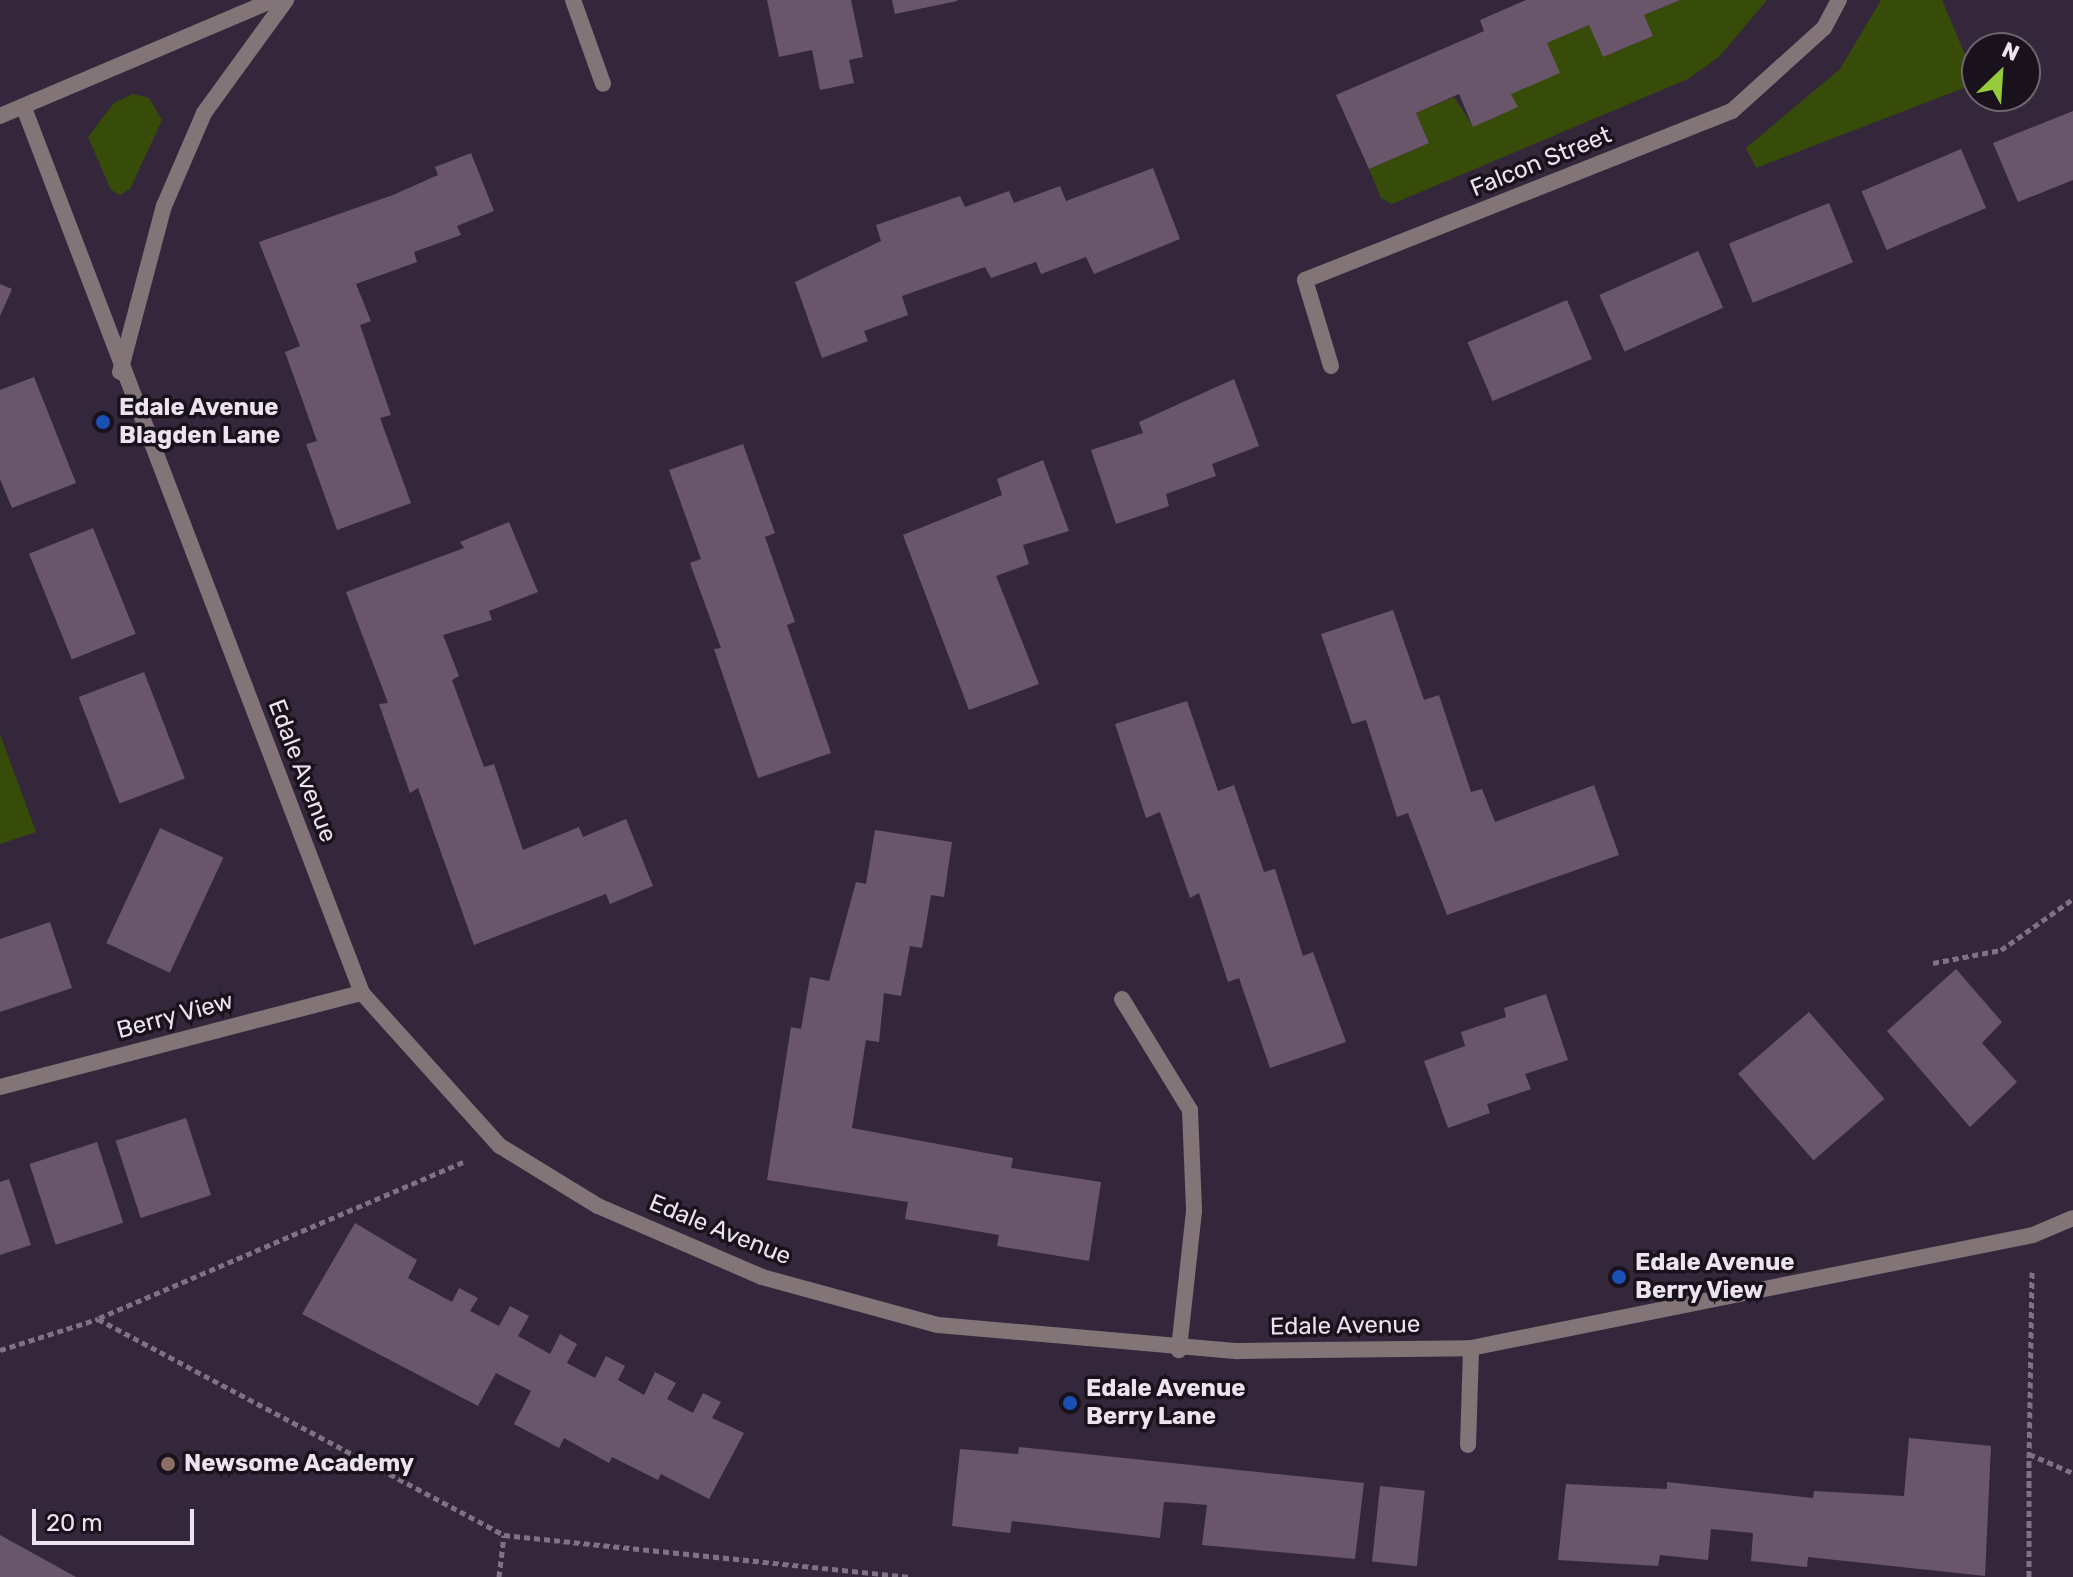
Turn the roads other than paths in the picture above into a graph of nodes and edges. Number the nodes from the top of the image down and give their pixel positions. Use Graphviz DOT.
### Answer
graph roads {
  1 [pos="273,0"];
  2 [pos="286,0"];
  3 [pos="573,0"];
  4 [pos="1839,0"];
  5 [pos="603,84"];
  6 [pos="24,108"];
  7 [pos="0,116"];
  8 [pos="1331,366"];
  9 [pos="120,372"];
  10 [pos="362,993"];
  11 [pos="1122,999"];
  12 [pos="0,1087"];
  13 [pos="2073,1218"];
  14 [pos="1471,1348"];
  15 [pos="1179,1350"];
  16 [pos="1468,1445"];
  1 -- 6 [label="street"];
  2 -- 9 [label="street"];
  3 -- 5 [label="street"];
  4 -- 8 [label="street, Falcon Street"];
  6 -- 7 [label="street"];
  6 -- 9 [label="street, Edale Avenue"];
  9 -- 10 [label="street, Edale Avenue"];
  10 -- 12 [label="street, Berry View"];
  10 -- 15 [label="street, Edale Avenue"];
  11 -- 15 [label="street"];
  13 -- 14 [label="street, Edale Avenue"];
  14 -- 15 [label="street, Edale Avenue"];
  14 -- 16 [label="street"];
}
